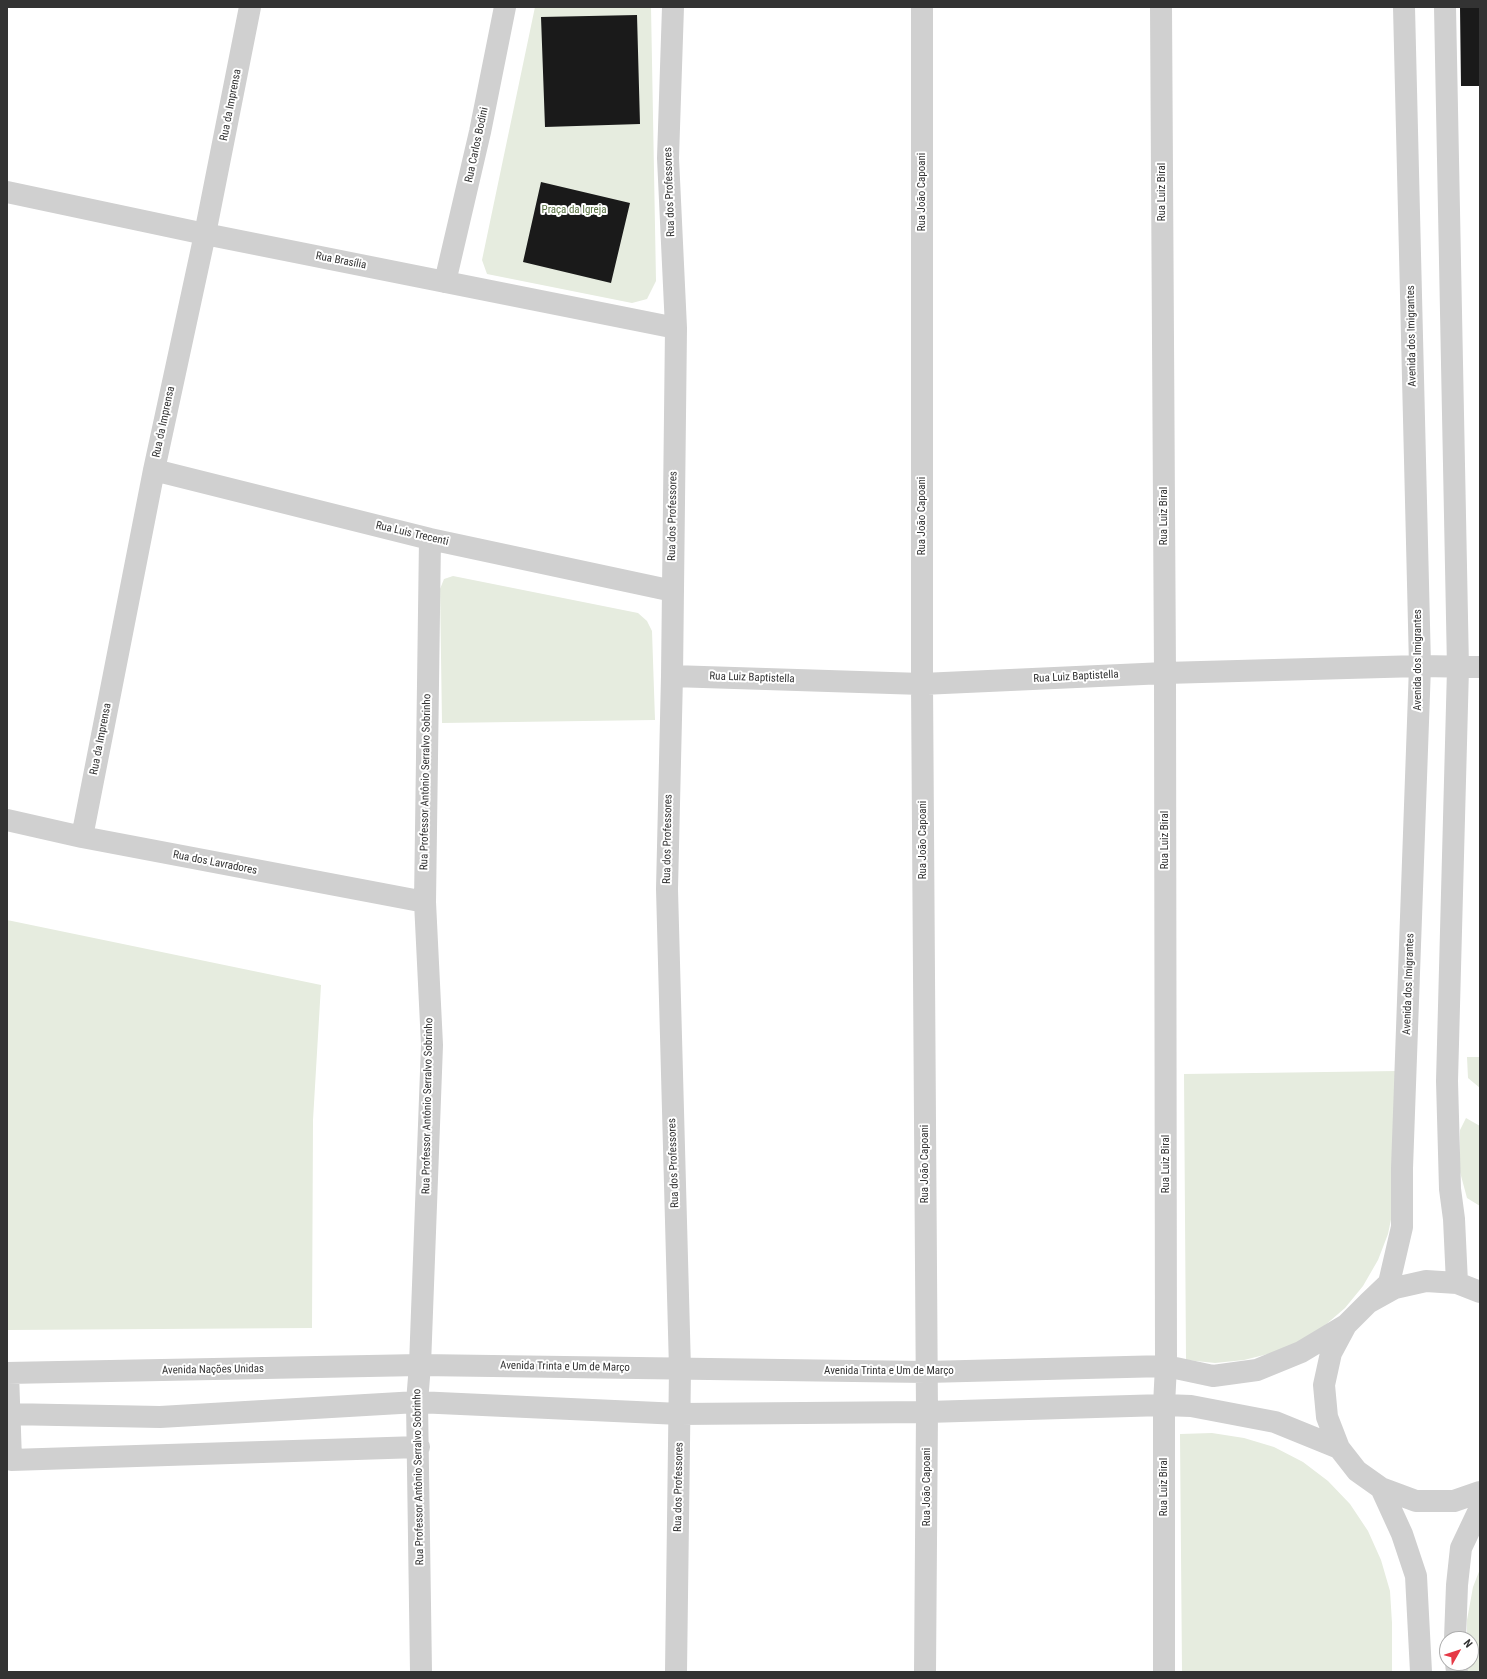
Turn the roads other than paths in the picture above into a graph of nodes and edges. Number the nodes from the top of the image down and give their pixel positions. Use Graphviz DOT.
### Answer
graph roads {
  1 [pos="250,7"];
  2 [pos="505,7"];
  3 [pos="673,7"];
  4 [pos="922,7"];
  5 [pos="1161,7"];
  6 [pos="1404,7"];
  7 [pos="1445,7"];
  8 [pos="7,192"];
  9 [pos="205,234"];
  10 [pos="445,282"];
  11 [pos="676,328"];
  12 [pos="154,470"];
  13 [pos="430,539"];
  14 [pos="672,591"];
  15 [pos="1420,666"];
  16 [pos="1480,667"];
  17 [pos="1458,668"];
  18 [pos="1165,673"];
  19 [pos="672,676"];
  20 [pos="922,684"];
  21 [pos="7,820"];
  22 [pos="82,837"];
  23 [pos="425,902"];
  24 [pos="1457,1283"];
  25 [pos="1480,1292"];
  26 [pos="1368,1303"];
  27 [pos="1346,1325"];
  28 [pos="420,1365"];
  29 [pos="1166,1366"];
  30 [pos="680,1369"];
  31 [pos="926,1372"];
  32 [pos="7,1374"];
  33 [pos="417,1402"];
  34 [pos="1164,1405"];
  35 [pos="927,1412"];
  36 [pos="8,1414"];
  37 [pos="680,1414"];
  38 [pos="419,1447"];
  39 [pos="1339,1448"];
  40 [pos="9,1461"];
  41 [pos="1381,1488"];
  42 [pos="1480,1492"];
  43 [pos="1480,1508"];
  44 [pos="1455,1631"];
  45 [pos="421,1672"];
  46 [pos="676,1672"];
  47 [pos="925,1672"];
  48 [pos="1164,1672"];
  49 [pos="1421,1672"];
  1 -- 9 [label="street, Rua da Imprensa"];
  2 -- 10 [label="street, Rua Carlos Bodini"];
  3 -- 11 [label="street, Rua dos Professores"];
  4 -- 20 [label="street, Rua João Capoani"];
  5 -- 18 [label="street, Rua Luiz Biral"];
  6 -- 15 [label="street, Avenida dos Imigrantes"];
  7 -- 17 [label="street"];
  8 -- 9 [label="street, Rua Brasília"];
  9 -- 10 [label="street, Rua Brasília"];
  9 -- 12 [label="street, Rua da Imprensa"];
  10 -- 11 [label="street, Rua Brasília"];
  11 -- 14 [label="street, Rua dos Professores"];
  12 -- 13 [label="street, Rua Luis Trecenti"];
  12 -- 22 [label="street, Rua da Imprensa"];
  13 -- 14 [label="street, Rua Luis Trecenti"];
  13 -- 23 [label="street, Rua Professor Antônio Serralvo Sobrinho"];
  14 -- 19 [label="street, Rua dos Professores"];
  15 -- 17 [label="street, Rua Luiz Baptistella"];
  15 -- 18 [label="street, Rua Luiz Baptistella"];
  15 -- 26 [label="street, Avenida dos Imigrantes"];
  16 -- 17 [label="street, Rua Luiz Baptistella"];
  17 -- 24 [label="street"];
  18 -- 20 [label="street, Rua Luiz Baptistella"];
  18 -- 29 [label="street, Rua Luiz Biral"];
  19 -- 20 [label="street, Rua Luiz Baptistella"];
  19 -- 30 [label="street, Rua dos Professores"];
  20 -- 31 [label="street, Rua João Capoani"];
  21 -- 22 [label="street, Rua dos Lavradores"];
  22 -- 23 [label="street, Rua dos Lavradores"];
  23 -- 28 [label="street, Rua Professor Antônio Serralvo Sobrinho"];
  24 -- 25 [label="street"];
  24 -- 26 [label="street"];
  26 -- 27 [label="street"];
  27 -- 29 [label="street, Avenida Trinta e Um de Março"];
  27 -- 39 [label="street"];
  28 -- 30 [label="street, Avenida Trinta e Um de Março"];
  28 -- 32 [label="street, Avenida Nações Unidas"];
  28 -- 33 [label="street, Rua Professor Antônio Serralvo Sobrinho"];
  29 -- 31 [label="street, Avenida Trinta e Um de Março"];
  29 -- 34 [label="street, Rua Luiz Biral"];
  30 -- 31 [label="street, Avenida Trinta e Um de Março"];
  30 -- 37 [label="street, Rua dos Professores"];
  31 -- 35 [label="street, Rua João Capoani"];
  32 -- 36 [label="street"];
  33 -- 36 [label="street"];
  33 -- 37 [label="street"];
  33 -- 38 [label="street, Rua Professor Antônio Serralvo Sobrinho"];
  34 -- 35 [label="street"];
  34 -- 39 [label="street"];
  34 -- 48 [label="street, Rua Luiz Biral"];
  35 -- 37 [label="street"];
  35 -- 47 [label="street, Rua João Capoani"];
  36 -- 40 [label="street"];
  37 -- 46 [label="street, Rua dos Professores"];
  38 -- 40 [label="street"];
  38 -- 45 [label="street, Rua Professor Antônio Serralvo Sobrinho"];
  39 -- 41 [label="street"];
  41 -- 42 [label="street"];
  41 -- 49 [label="street"];
  43 -- 44 [label="street"];
}
